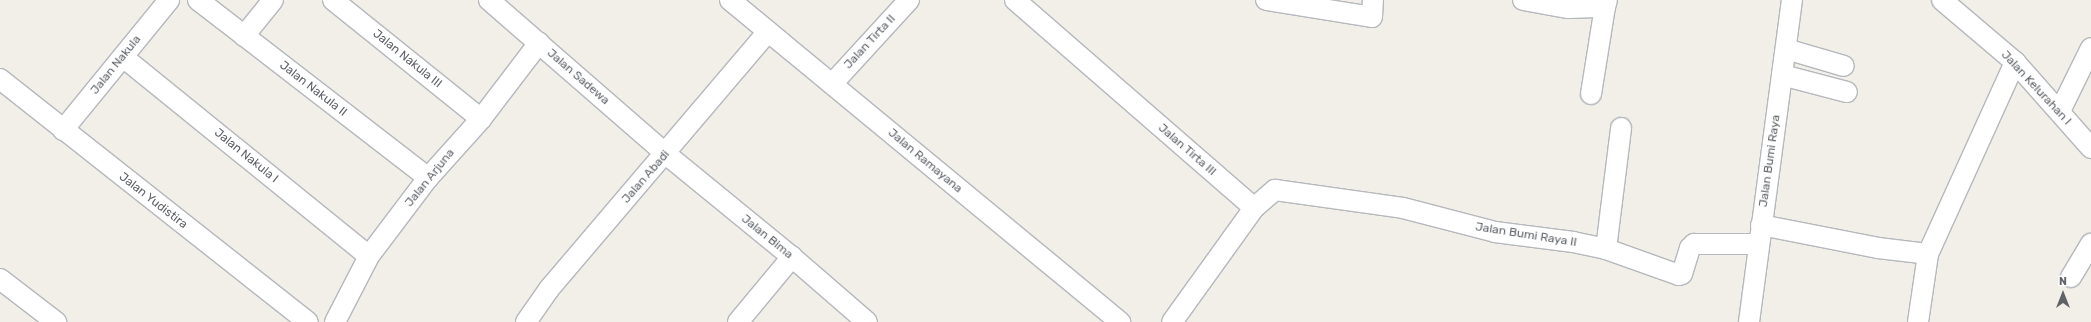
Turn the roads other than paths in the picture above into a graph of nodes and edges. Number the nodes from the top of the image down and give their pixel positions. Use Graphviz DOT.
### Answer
graph roads {
  1 [pos="169,0"];
  2 [pos="198,0"];
  3 [pos="273,0"];
  4 [pos="334,0"];
  5 [pos="489,0"];
  6 [pos="730,0"];
  7 [pos="908,0"];
  8 [pos="1015,0"];
  9 [pos="1373,0"];
  10 [pos="1523,0"];
  11 [pos="1792,0"];
  12 [pos="1942,0"];
  13 [pos="1270,1"];
  14 [pos="1606,3"];
  15 [pos="768,32"];
  16 [pos="244,36"];
  17 [pos="539,43"];
  18 [pos="2091,48"];
  19 [pos="1786,49"];
  20 [pos="123,57"];
  21 [pos="2015,62"];
  22 [pos="1844,66"];
  23 [pos="1782,75"];
  24 [pos="0,79"];
  25 [pos="832,84"];
  26 [pos="1847,92"];
  27 [pos="1591,94"];
  28 [pos="2060,112"];
  29 [pos="481,119"];
  30 [pos="1621,128"];
  31 [pos="64,130"];
  32 [pos="2091,148"];
  33 [pos="666,154"];
  34 [pos="428,178"];
  35 [pos="1254,208"];
  36 [pos="1759,235"];
  37 [pos="2091,244"];
  38 [pos="1606,250"];
  39 [pos="1928,254"];
  40 [pos="370,256"];
  41 [pos="792,257"];
  42 [pos="2071,277"];
  43 [pos="0,279"];
  44 [pos="56,322"];
  45 [pos="308,322"];
  46 [pos="335,322"];
  47 [pos="526,322"];
  48 [pos="738,322"];
  49 [pos="866,322"];
  50 [pos="1120,322"];
  51 [pos="1172,322"];
  52 [pos="1749,322"];
  53 [pos="1918,322"];
  1 -- 20 [label="street, Jalan Nakula"];
  2 -- 16 [label="street, Jalan Nakula II"];
  3 -- 16 [label="street"];
  4 -- 29 [label="street, Jalan Nakula III"];
  5 -- 17 [label="street, Jalan Sadewa"];
  6 -- 15 [label="street, Jalan Ramayana"];
  7 -- 25 [label="street, Jalan Tirta II"];
  8 -- 35 [label="street, Jalan Tirta III"];
  9 -- 13 [label="street"];
  10 -- 14 [label="street"];
  11 -- 19 [label="street, Jalan Bumi Raya"];
  12 -- 21 [label="street, Jalan Kelurahan I"];
  14 -- 27 [label="street"];
  15 -- 25 [label="street, Jalan Ramayana"];
  15 -- 33 [label="street, Jalan Abadi"];
  16 -- 34 [label="street, Jalan Nakula II"];
  17 -- 29 [label="street, Jalan Arjuna"];
  17 -- 33 [label="street, Jalan Sadewa"];
  18 -- 28 [label="street"];
  19 -- 22 [label="street"];
  19 -- 23 [label="street, Jalan Bumi Raya"];
  20 -- 31 [label="street, Jalan Nakula"];
  20 -- 40 [label="street, Jalan Nakula I"];
  21 -- 28 [label="street, Jalan Kelurahan I"];
  21 -- 39 [label="street"];
  23 -- 26 [label="street"];
  23 -- 36 [label="street, Jalan Bumi Raya"];
  24 -- 31 [label="street, Jalan Yudistira"];
  25 -- 50 [label="street, Jalan Ramayana"];
  28 -- 32 [label="street, Jalan Kelurahan I"];
  29 -- 34 [label="street, Jalan Arjuna"];
  30 -- 38 [label="street"];
  31 -- 45 [label="street, Jalan Yudistira"];
  33 -- 41 [label="street, Jalan Bima"];
  33 -- 47 [label="street, Jalan Abadi"];
  34 -- 40 [label="street, Jalan Arjuna"];
  35 -- 38 [label="street, Jalan Bumi Raya II"];
  35 -- 51 [label="street"];
  36 -- 38 [label="street, Jalan Bumi Raya II"];
  36 -- 39 [label="street"];
  36 -- 52 [label="street, Jalan Bumi Raya"];
  37 -- 42 [label="street"];
  39 -- 53 [label="street"];
  40 -- 46 [label="street, Jalan Arjuna"];
  41 -- 48 [label="street"];
  41 -- 49 [label="street, Jalan Bima"];
  43 -- 44 [label="street"];
}
